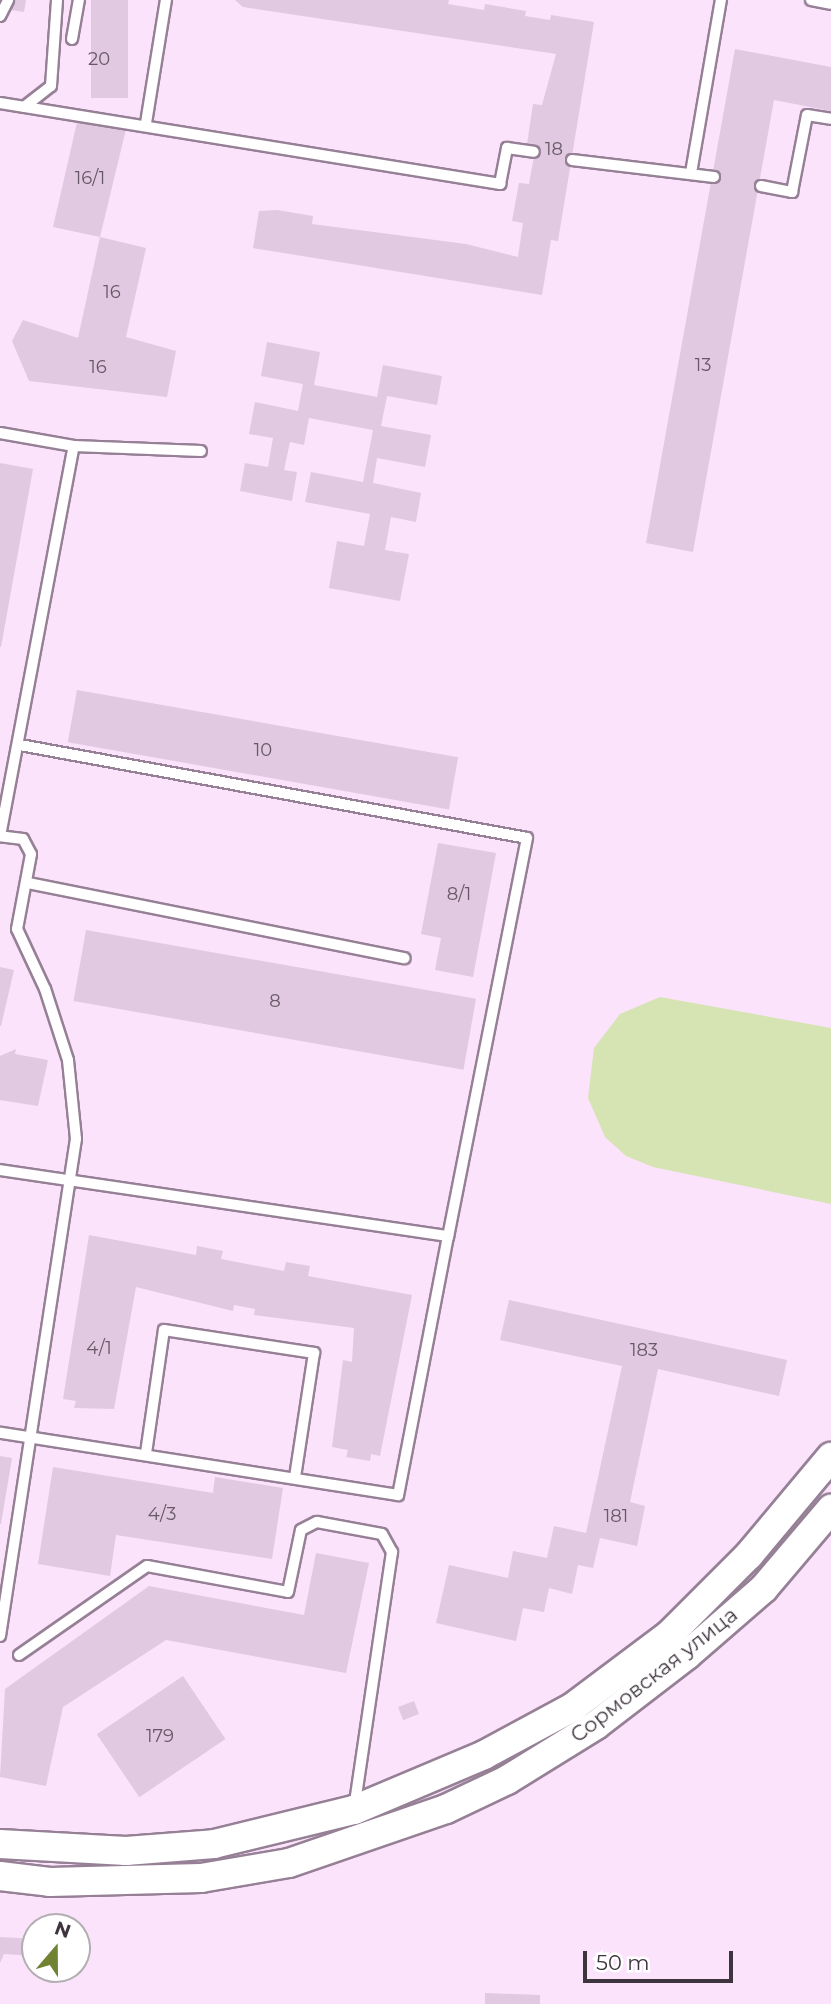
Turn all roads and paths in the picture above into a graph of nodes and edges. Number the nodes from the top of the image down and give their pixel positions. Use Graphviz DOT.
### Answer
graph roads {
  1 [pos="8,0"];
  2 [pos="57,0"];
  3 [pos="79,0"];
  4 [pos="166,0"];
  5 [pos="721,0"];
  6 [pos="811,0"];
  7 [pos="831,4"];
  8 [pos="0,16"];
  9 [pos="72,39"];
  10 [pos="0,103"];
  11 [pos="24,107"];
  12 [pos="831,119"];
  13 [pos="146,123"];
  14 [pos="534,152"];
  15 [pos="572,160"];
  16 [pos="691,173"];
  17 [pos="714,177"];
  18 [pos="761,186"];
  19 [pos="0,433"];
  20 [pos="74,446"];
  21 [pos="201,451"];
  22 [pos="20,745"];
  23 [pos="28,883"];
  24 [pos="405,958"];
  25 [pos="0,1170"];
  26 [pos="71,1181"];
  27 [pos="448,1236"];
  28 [pos="0,1433"];
  29 [pos="31,1438"];
  30 [pos="146,1453"];
  31 [pos="831,1457"];
  32 [pos="295,1477"];
  33 [pos="831,1509"];
  34 [pos="733,1572"];
  35 [pos="756,1595"];
  36 [pos="0,1636"];
  37 [pos="19,1655"];
  38 [pos="354,1810"];
  39 [pos="0,1844"];
  40 [pos="0,1877"];
  1 -- 8 [label="lane"];
  2 -- 11 [label="lane"];
  3 -- 9 [label="lane"];
  4 -- 13 [label="lane"];
  5 -- 16 [label="lane"];
  6 -- 7 [label="lane"];
  10 -- 11 [label="lane"];
  11 -- 13 [label="lane"];
  12 -- 18 [label="lane"];
  13 -- 14 [label="lane"];
  15 -- 16 [label="lane"];
  16 -- 17 [label="lane"];
  19 -- 20 [label="lane"];
  20 -- 21 [label="lane"];
  20 -- 22 [label="lane"];
  22 -- 23 [label="lane"];
  22 -- 27 [label="lane"];
  23 -- 24 [label="lane"];
  23 -- 26 [label="lane"];
  25 -- 26 [label="lane"];
  26 -- 27 [label="lane"];
  26 -- 29 [label="lane"];
  27 -- 32 [label="lane"];
  28 -- 29 [label="lane"];
  29 -- 30 [label="lane"];
  29 -- 36 [label="lane"];
  30 -- 32 [label="lane"];
  30 -- 32 [label="lane"];
  31 -- 34 [label="main road, Сормовская улица"];
  33 -- 35 [label="main road, Сормовская улица"];
  34 -- 35 [label="main road"];
  34 -- 38 [label="main road, Сормовская улица"];
  35 -- 40 [label="main road, Сормовская улица"];
  37 -- 38 [label="lane"];
  38 -- 39 [label="main road, Сормовская улица"];
}
